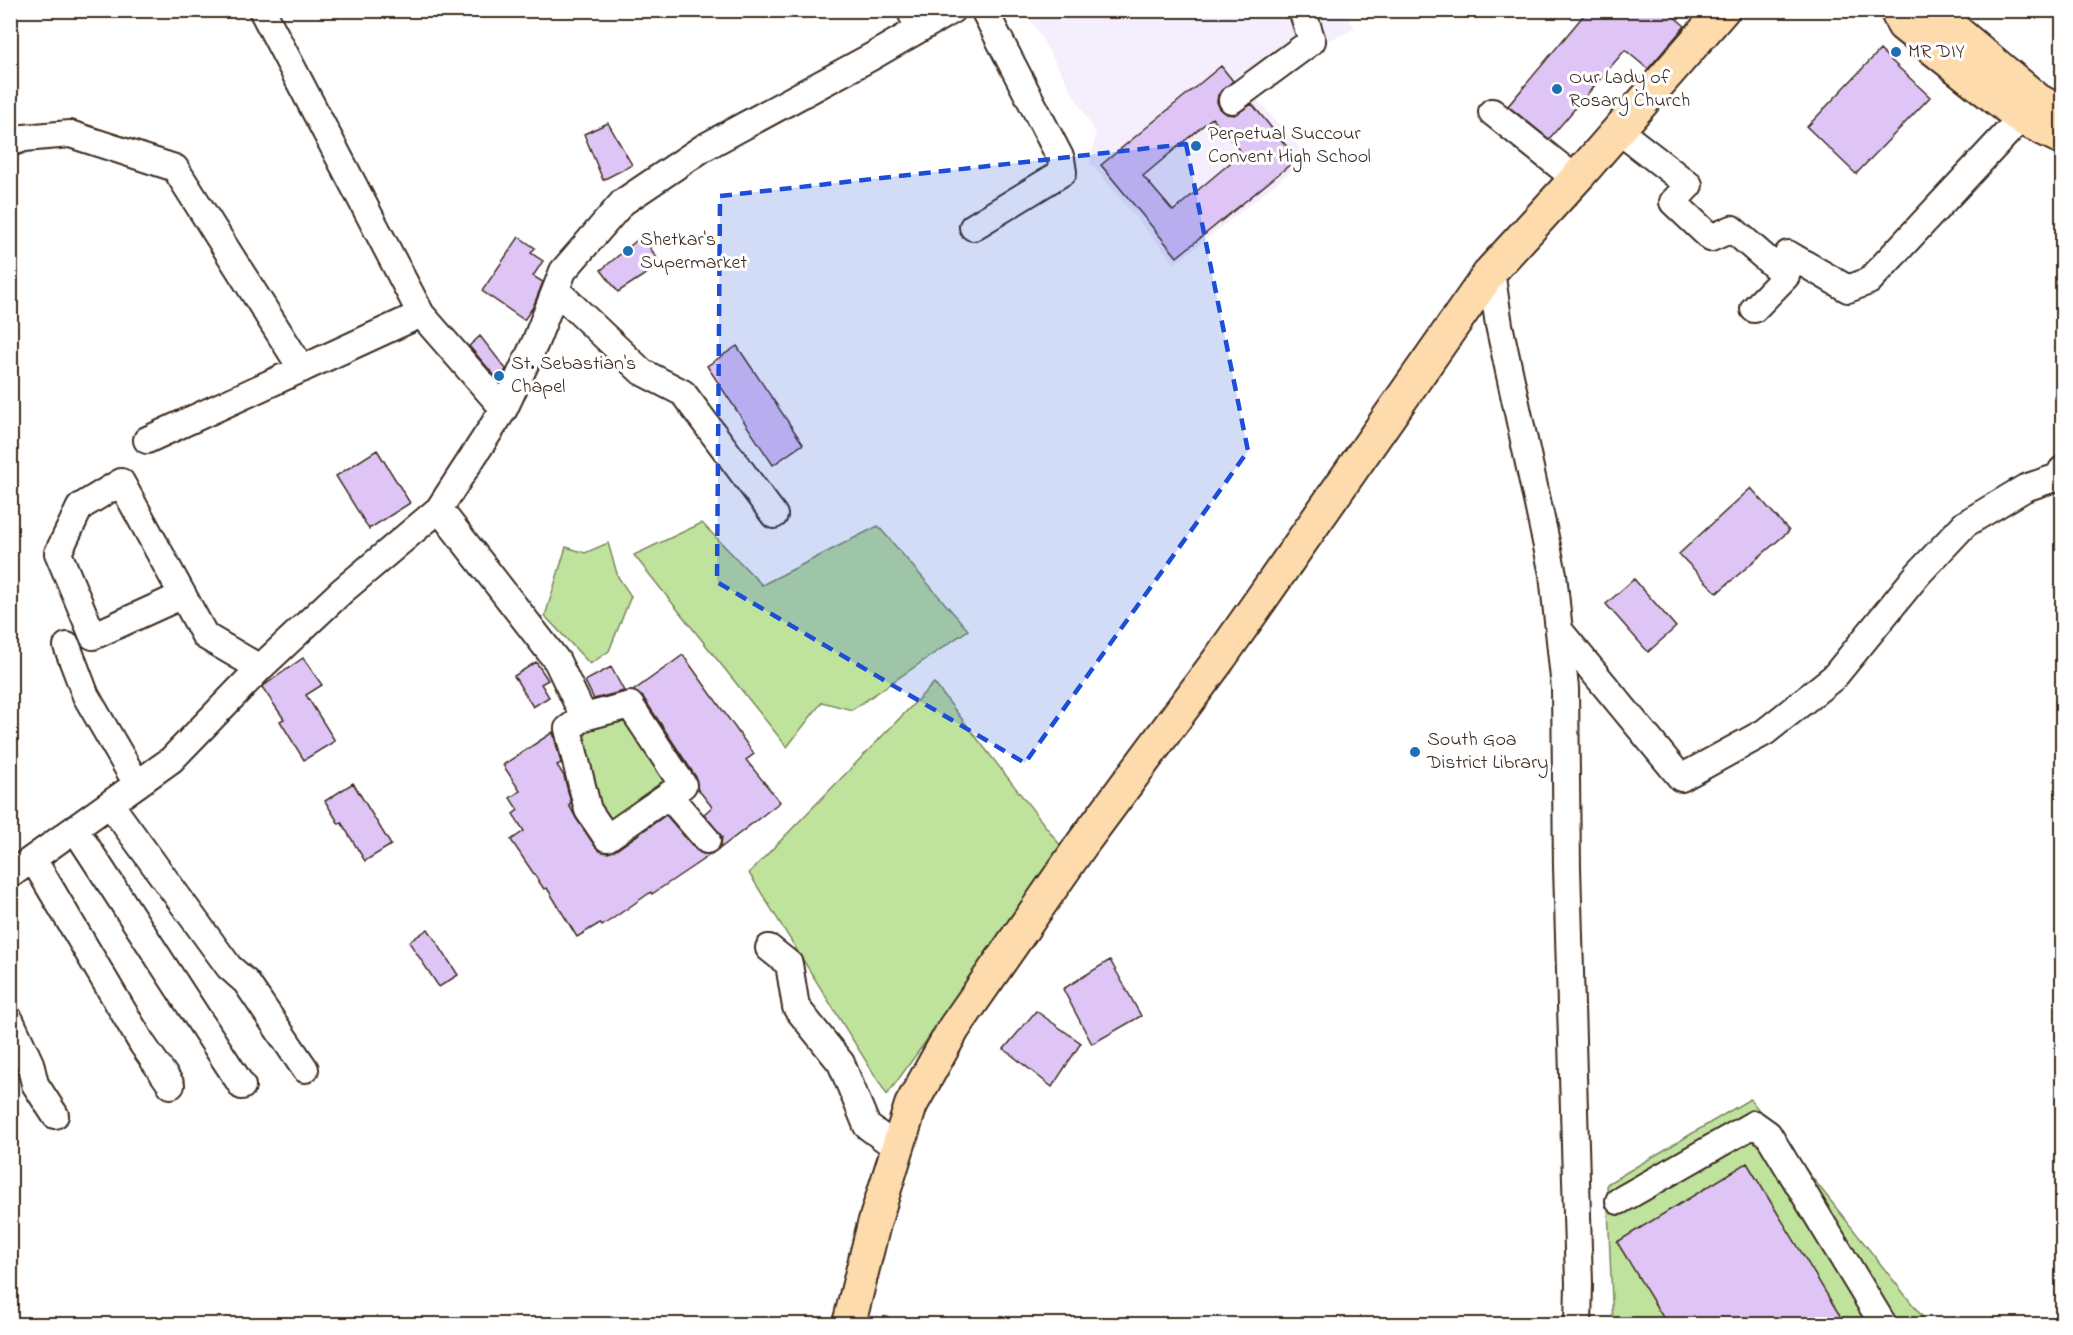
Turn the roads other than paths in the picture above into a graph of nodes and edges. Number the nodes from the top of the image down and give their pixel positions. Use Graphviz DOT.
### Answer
graph roads {
  1 [pos="262,10"];
  2 [pos="952,10"];
  3 [pos="984,10"];
  4 [pos="1302,10"];
  5 [pos="1723,10"];
  6 [pos="1896,10"];
  7 [pos="1931,10"];
  8 [pos="915,20"];
  9 [pos="1232,100"];
  10 [pos="1492,112"];
  11 [pos="2062,113"];
  12 [pos="2021,118"];
  13 [pos="1618,130"];
  14 [pos="2062,138"];
  15 [pos="10,143"];
  16 [pos="1576,179"];
  17 [pos="973,227"];
  18 [pos="1788,254"];
  19 [pos="1491,271"];
  20 [pos="556,290"];
  21 [pos="1754,309"];
  22 [pos="421,314"];
  23 [pos="302,369"];
  24 [pos="504,409"];
  25 [pos="147,440"];
  26 [pos="2062,470"];
  27 [pos="439,509"];
  28 [pos="774,515"];
  29 [pos="183,595"];
  30 [pos="1559,630"];
  31 [pos="67,646"];
  32 [pos="260,668"];
  33 [pos="584,717"];
  34 [pos="137,784"];
  35 [pos="668,795"];
  36 [pos="110,804"];
  37 [pos="75,829"];
  38 [pos="707,840"];
  39 [pos="33,859"];
  40 [pos="10,875"];
  41 [pos="769,948"];
  42 [pos="10,1020"];
  43 [pos="305,1069"];
  44 [pos="171,1085"];
  45 [pos="242,1086"];
  46 [pos="55,1115"];
  47 [pos="897,1148"];
  48 [pos="1619,1201"];
  49 [pos="849,1324"];
  50 [pos="1578,1324"];
  51 [pos="1883,1324"];
  1 -- 22 [label="street"];
  2 -- 8 [label="street"];
  3 -- 17 [label="street"];
  4 -- 9 [label="street"];
  5 -- 13 [label="main road"];
  6 -- 12 [label="main road"];
  7 -- 11 [label="main road"];
  8 -- 20 [label="street"];
  10 -- 16 [label="street"];
  12 -- 14 [label="main road"];
  12 -- 18 [label="street"];
  13 -- 16 [label="main road"];
  13 -- 21 [label="street"];
  15 -- 23 [label="street"];
  16 -- 19 [label="main road"];
  19 -- 30 [label="street"];
  19 -- 47 [label="main road"];
  20 -- 24 [label="street"];
  20 -- 28 [label="street"];
  22 -- 23 [label="street"];
  22 -- 24 [label="street"];
  23 -- 25 [label="street"];
  24 -- 27 [label="street"];
  26 -- 30 [label="street"];
  27 -- 32 [label="street"];
  27 -- 33 [label="street"];
  29 -- 29 [label="street"];
  29 -- 32 [label="street"];
  30 -- 50 [label="street"];
  31 -- 34 [label="street"];
  32 -- 34 [label="street"];
  33 -- 35 [label="street"];
  33 -- 35 [label="street"];
  34 -- 36 [label="street"];
  35 -- 38 [label="street"];
  36 -- 37 [label="street"];
  36 -- 43 [label="street"];
  37 -- 39 [label="street"];
  37 -- 45 [label="street"];
  39 -- 40 [label="street"];
  39 -- 44 [label="street"];
  41 -- 47 [label="street"];
  42 -- 46 [label="street"];
  47 -- 49 [label="main road"];
  48 -- 51 [label="street"];
}
